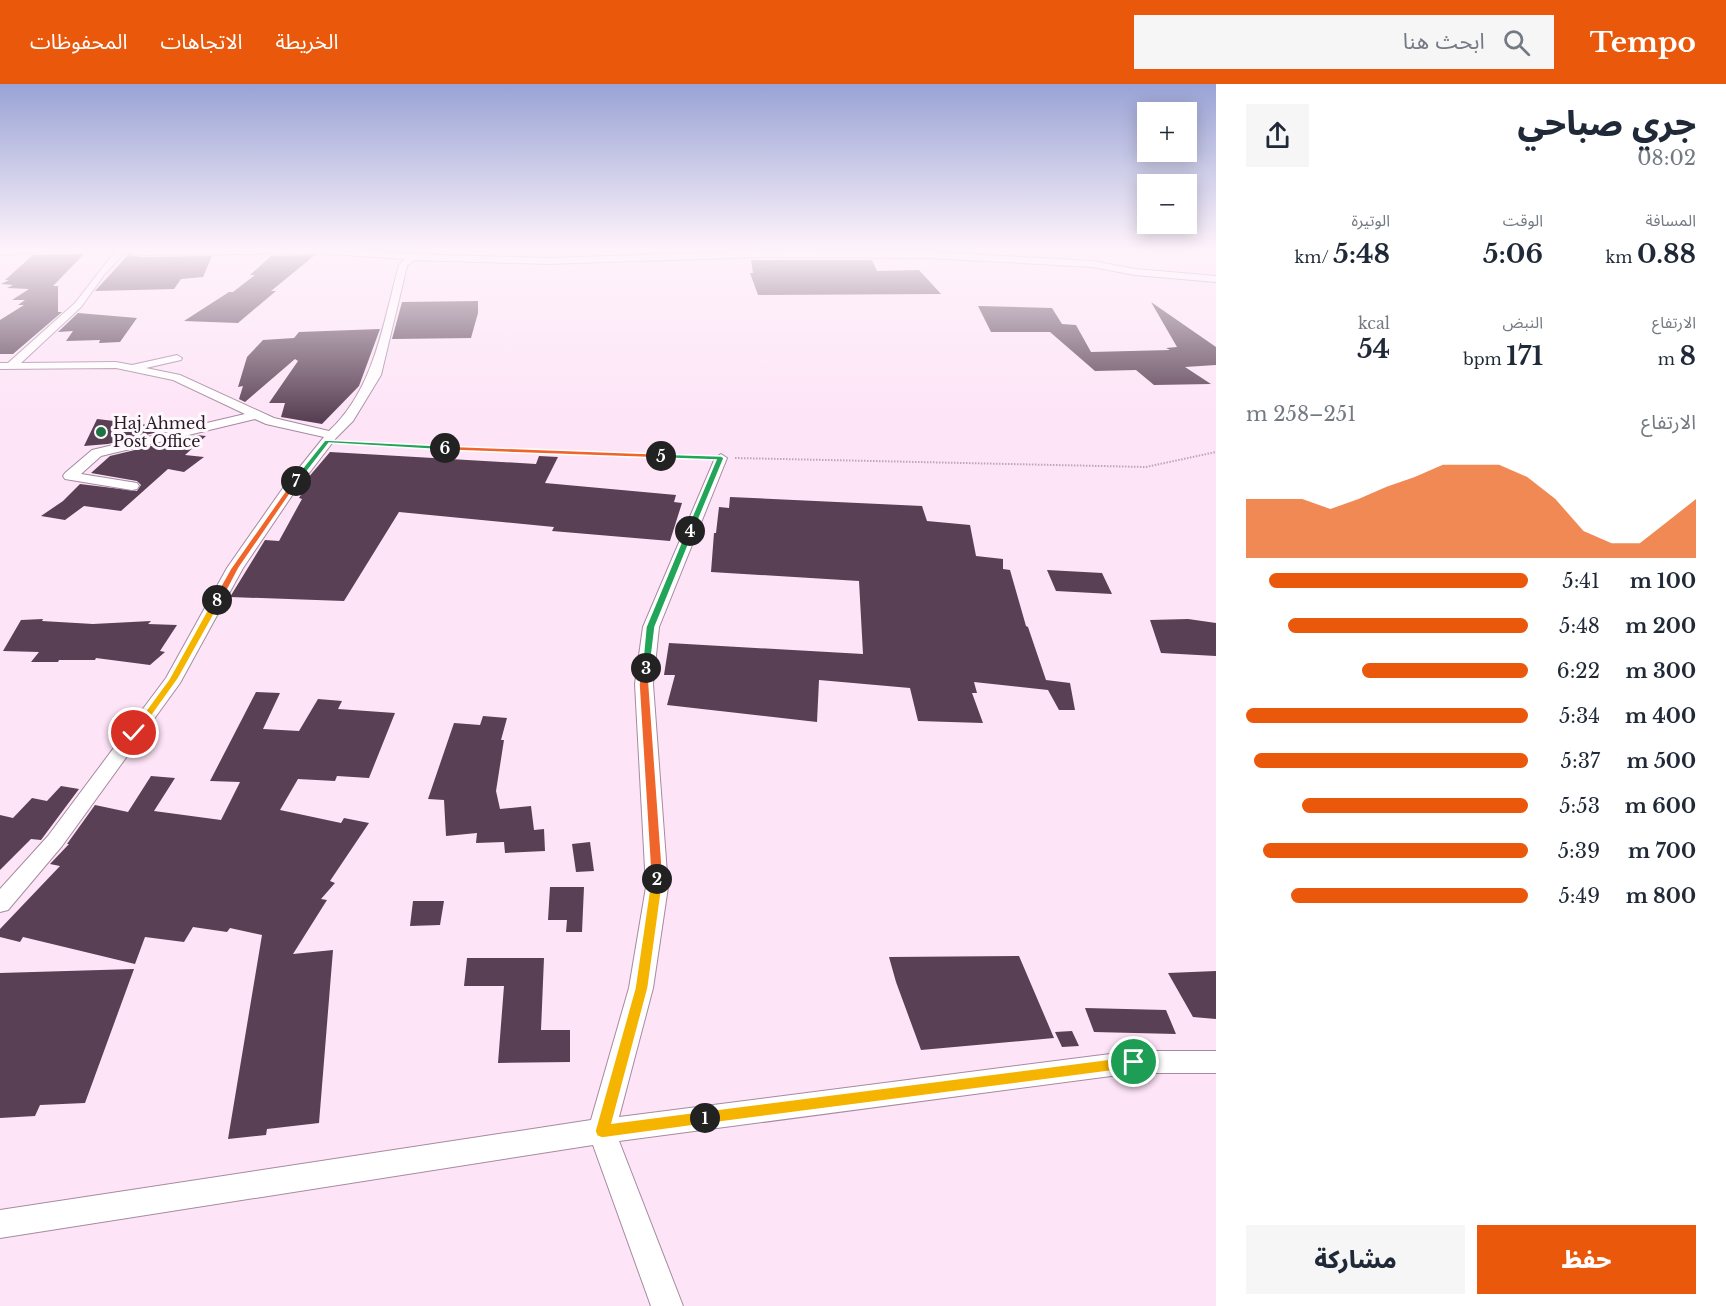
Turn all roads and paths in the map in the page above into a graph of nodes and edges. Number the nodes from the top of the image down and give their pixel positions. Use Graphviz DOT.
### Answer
graph roads {
  1 [pos="77,306"];
  2 [pos="393,306"];
  3 [pos="177,358"];
  4 [pos="6,366"];
  5 [pos="129,368"];
  6 [pos="255,415"];
  7 [pos="330,438"];
  8 [pos="1216,452"];
  9 [pos="721,458"];
  10 [pos="132,486"];
  11 [pos="0,904"];
  12 [pos="1216,1062"];
  13 [pos="602,1131"];
  14 [pos="0,1224"];
  15 [pos="667,1306"];
  1 -- 4 [label="street"];
  2 -- 7 [label="street"];
  3 -- 5 [label="street"];
  4 -- 5 [label="street"];
  5 -- 6 [label="street"];
  6 -- 7 [label="street"];
  6 -- 10 [label="street"];
  7 -- 9 [label="path"];
  7 -- 11 [label="street"];
  8 -- 9 [label="path"];
  9 -- 13 [label="street"];
  12 -- 13 [label="street"];
  13 -- 14 [label="street"];
  13 -- 15 [label="street"];
}
